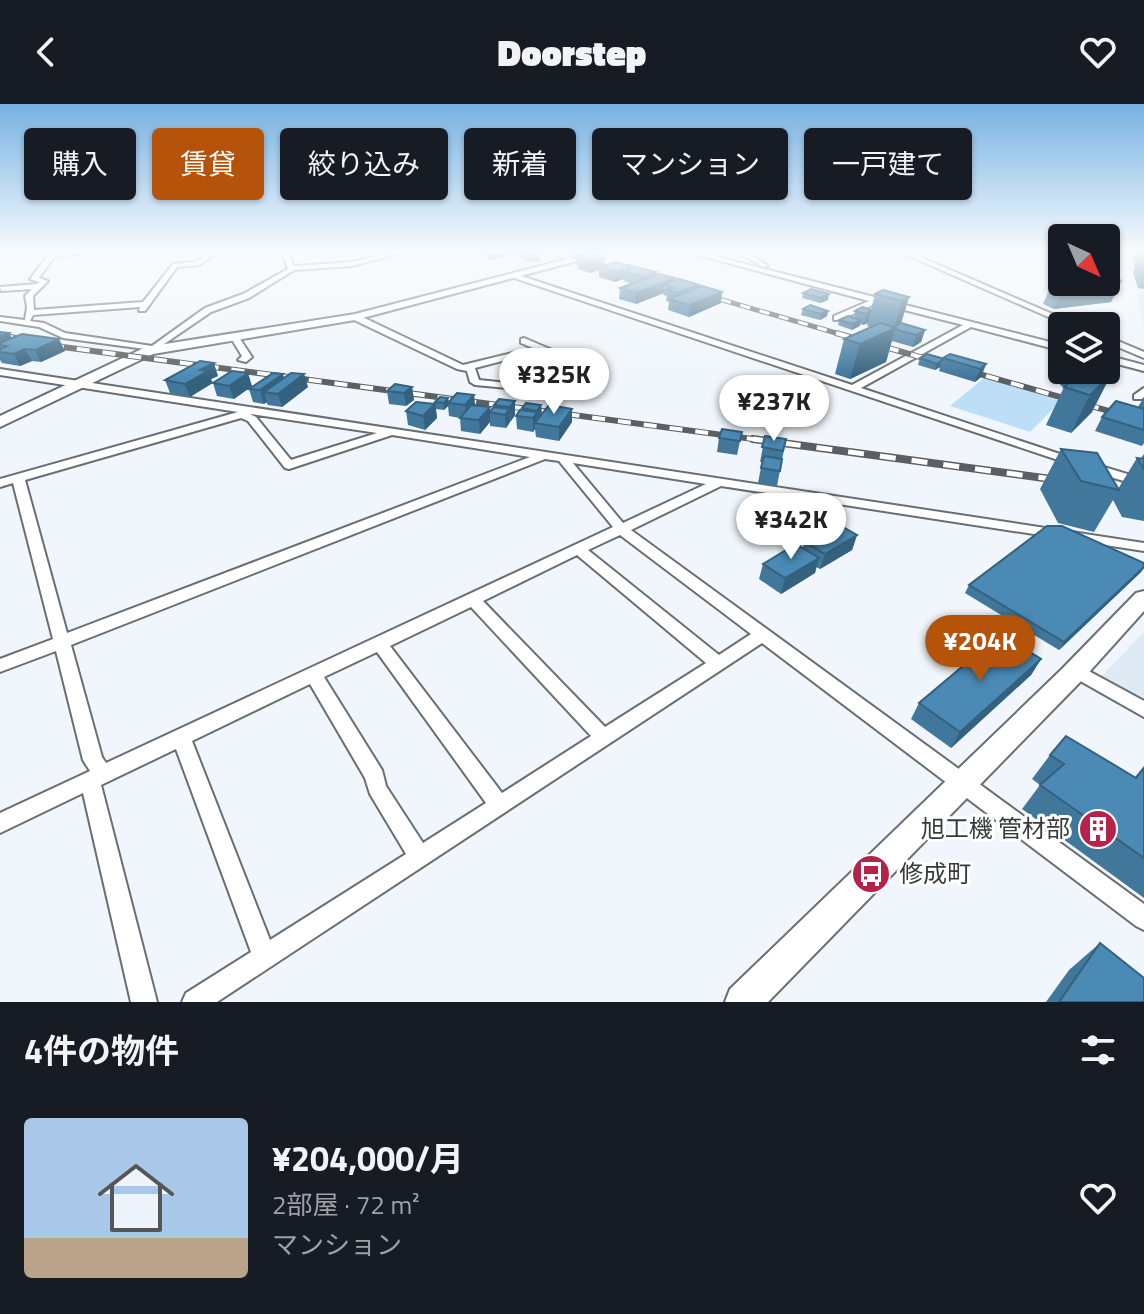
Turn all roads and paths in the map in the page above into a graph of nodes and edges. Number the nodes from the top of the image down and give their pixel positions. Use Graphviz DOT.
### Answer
graph roads {
  1 [pos="31,294"];
  2 [pos="153,294"];
  3 [pos="249,294"];
  4 [pos="443,294"];
  5 [pos="566,294"];
  6 [pos="853,294"];
  7 [pos="1001,294"];
  8 [pos="877,300"];
  9 [pos="1048,314"];
  10 [pos="355,317"];
  11 [pos="28,318"];
  12 [pos="837,318"];
  13 [pos="0,319"];
  14 [pos="971,324"];
  15 [pos="235,338"];
  16 [pos="524,341"];
  17 [pos="1048,344"];
  18 [pos="1120,345"];
  19 [pos="541,348"];
  20 [pos="151,350"];
  21 [pos="1143,354"];
  22 [pos="566,358"];
  23 [pos="243,360"];
  24 [pos="1120,360"];
  25 [pos="1120,363"];
  26 [pos="466,368"];
  27 [pos="1144,368"];
  28 [pos="0,372"];
  29 [pos="463,381"];
  30 [pos="475,382"];
  31 [pos="81,385"];
  32 [pos="852,389"];
  33 [pos="547,390"];
  34 [pos="246,413"];
  35 [pos="0,422"];
  36 [pos="392,432"];
  37 [pos="543,456"];
  38 [pos="563,459"];
  39 [pos="18,478"];
  40 [pos="0,483"];
  41 [pos="718,483"];
  42 [pos="1144,483"];
  43 [pos="621,529"];
  44 [pos="1144,547"];
  45 [pos="578,549"];
  46 [pos="1144,598"];
  47 [pos="472,599"];
  48 [pos="762,635"];
  49 [pos="61,643"];
  50 [pos="379,643"];
  51 [pos="718,663"];
  52 [pos="0,666"];
  53 [pos="1074,669"];
  54 [pos="313,674"];
  55 [pos="1144,710"];
  56 [pos="181,737"];
  57 [pos="604,738"];
  58 [pos="96,777"];
  59 [pos="963,783"];
  60 [pos="499,805"];
  61 [pos="0,823"];
  62 [pos="420,857"];
  63 [pos="1144,918"];
  64 [pos="265,956"];
  65 [pos="144,1002"];
  66 [pos="195,1002"];
  67 [pos="743,1002"];
  1 -- 11 [label="street"];
  2 -- 11 [label="street"];
  3 -- 20 [label="street"];
  4 -- 10 [label="main road"];
  5 -- 32 [label="street"];
  6 -- 8 [label="street"];
  7 -- 9 [label="street"];
  8 -- 12 [label="street"];
  8 -- 14 [label="street"];
  10 -- 15 [label="main road"];
  10 -- 26 [label="street"];
  11 -- 13 [label="street"];
  11 -- 20 [label="street"];
  14 -- 17 [label="street"];
  14 -- 32 [label="street"];
  15 -- 20 [label="main road"];
  15 -- 23 [label="street"];
  16 -- 19 [label="street"];
  18 -- 21 [label="street"];
  19 -- 22 [label="street"];
  19 -- 26 [label="street"];
  20 -- 31 [label="main road"];
  21 -- 24 [label="street"];
  25 -- 27 [label="street"];
  26 -- 30 [label="street"];
  28 -- 31 [label="street"];
  29 -- 30 [label="street"];
  30 -- 33 [label="street"];
  31 -- 34 [label="street"];
  31 -- 35 [label="main road"];
  32 -- 42 [label="street"];
  34 -- 36 [label="street"];
  34 -- 36 [label="street"];
  34 -- 39 [label="street"];
  36 -- 37 [label="street"];
  37 -- 38 [label="street"];
  37 -- 49 [label="street"];
  38 -- 41 [label="street"];
  38 -- 43 [label="street"];
  39 -- 40 [label="street"];
  39 -- 49 [label="street"];
  41 -- 43 [label="street"];
  41 -- 44 [label="street"];
  43 -- 45 [label="street"];
  43 -- 48 [label="street"];
  45 -- 47 [label="street"];
  45 -- 51 [label="street"];
  46 -- 53 [label="main road"];
  47 -- 50 [label="street"];
  47 -- 57 [label="street"];
  48 -- 51 [label="street"];
  48 -- 59 [label="street"];
  49 -- 52 [label="street"];
  49 -- 58 [label="street"];
  50 -- 54 [label="street"];
  50 -- 60 [label="street"];
  51 -- 57 [label="street"];
  53 -- 55 [label="street"];
  53 -- 59 [label="main road"];
  54 -- 56 [label="street"];
  54 -- 62 [label="street"];
  56 -- 58 [label="street"];
  56 -- 64 [label="street"];
  57 -- 60 [label="street"];
  58 -- 61 [label="street"];
  58 -- 65 [label="street"];
  59 -- 63 [label="street"];
  59 -- 67 [label="main road"];
  60 -- 62 [label="street"];
  62 -- 64 [label="street"];
  64 -- 66 [label="street"];
}
